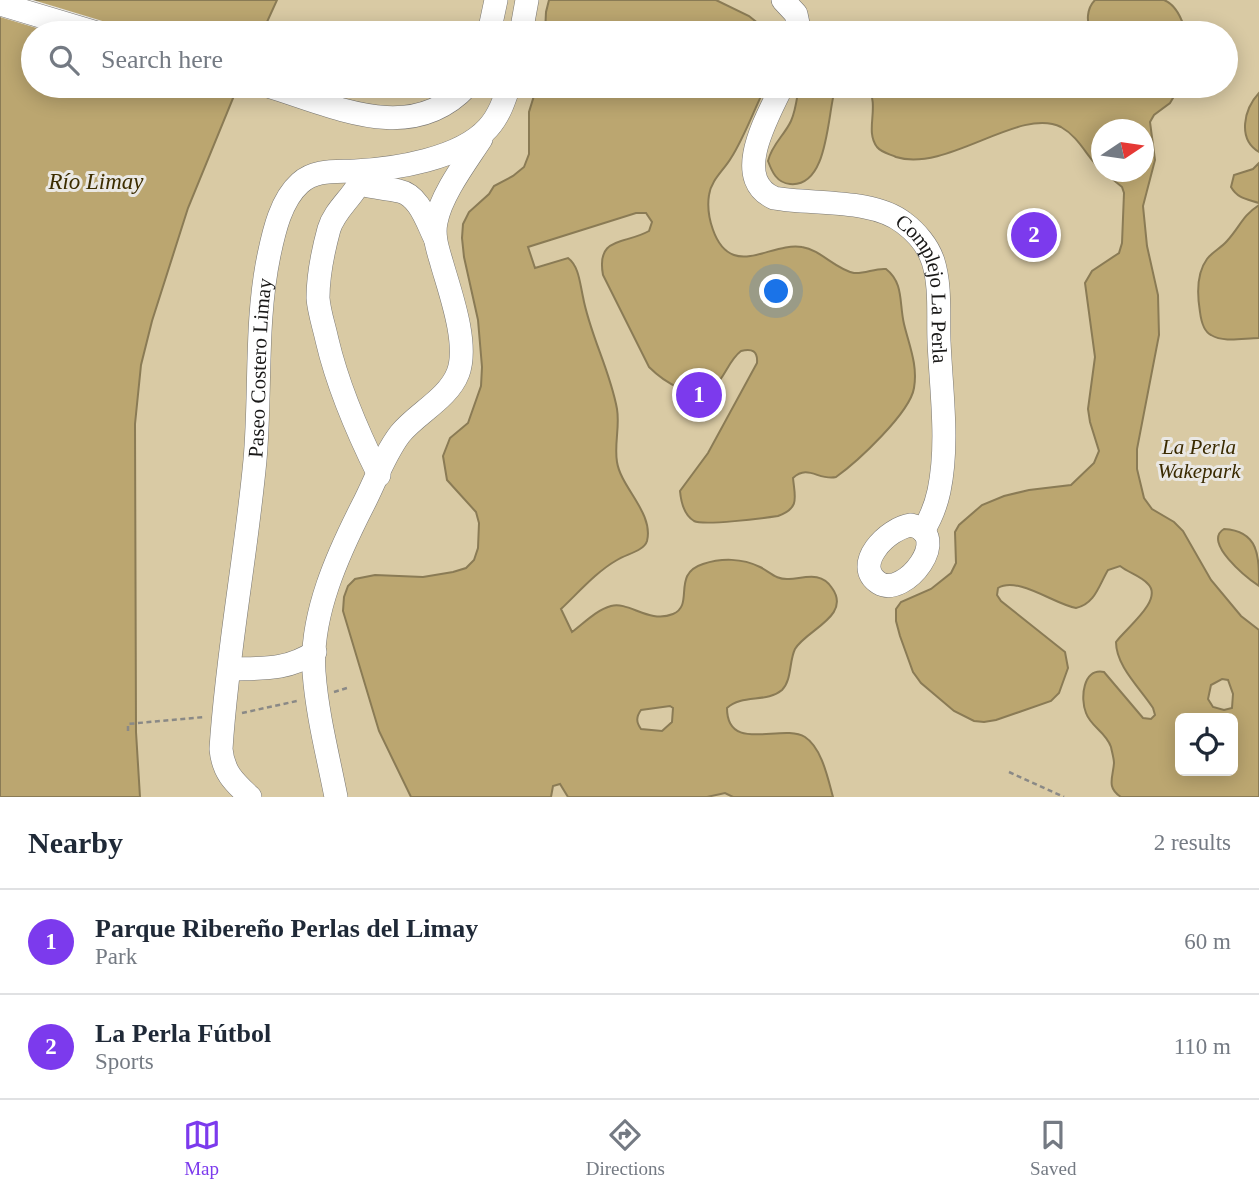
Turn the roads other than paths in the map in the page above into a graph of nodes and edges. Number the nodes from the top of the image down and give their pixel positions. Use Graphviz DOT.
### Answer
graph roads {
  1 [pos="496,0"];
  2 [pos="527,0"];
  3 [pos="783,0"];
  4 [pos="0,4"];
  5 [pos="57,21"];
  6 [pos="492,21"];
  7 [pos="523,21"];
  8 [pos="797,21"];
  9 [pos="308,98"];
  10 [pos="453,98"];
  11 [pos="504,98"];
  12 [pos="777,98"];
  13 [pos="488,129"];
  14 [pos="362,177"];
  15 [pos="435,238"];
  16 [pos="379,475"];
  17 [pos="923,531"];
  18 [pos="315,652"];
  19 [pos="230,669"];
  20 [pos="250,797"];
  21 [pos="336,797"];
  1 -- 6 [label="street"];
  2 -- 7 [label="street"];
  3 -- 8 [label="street"];
  4 -- 5 [label="street"];
  9 -- 10 [label="street"];
  11 -- 13 [label="street"];
  12 -- 17 [label="street, Complejo La Perla"];
  13 -- 14 [label="street, Paseo Costero Limay"];
  13 -- 15 [label="street"];
  14 -- 15 [label="street"];
  14 -- 16 [label="street"];
  14 -- 19 [label="street, Paseo Costero Limay"];
  15 -- 16 [label="street"];
  16 -- 18 [label="street"];
  18 -- 19 [label="street"];
  18 -- 21 [label="street"];
  19 -- 20 [label="street, Paseo Costero Limay"];
}
